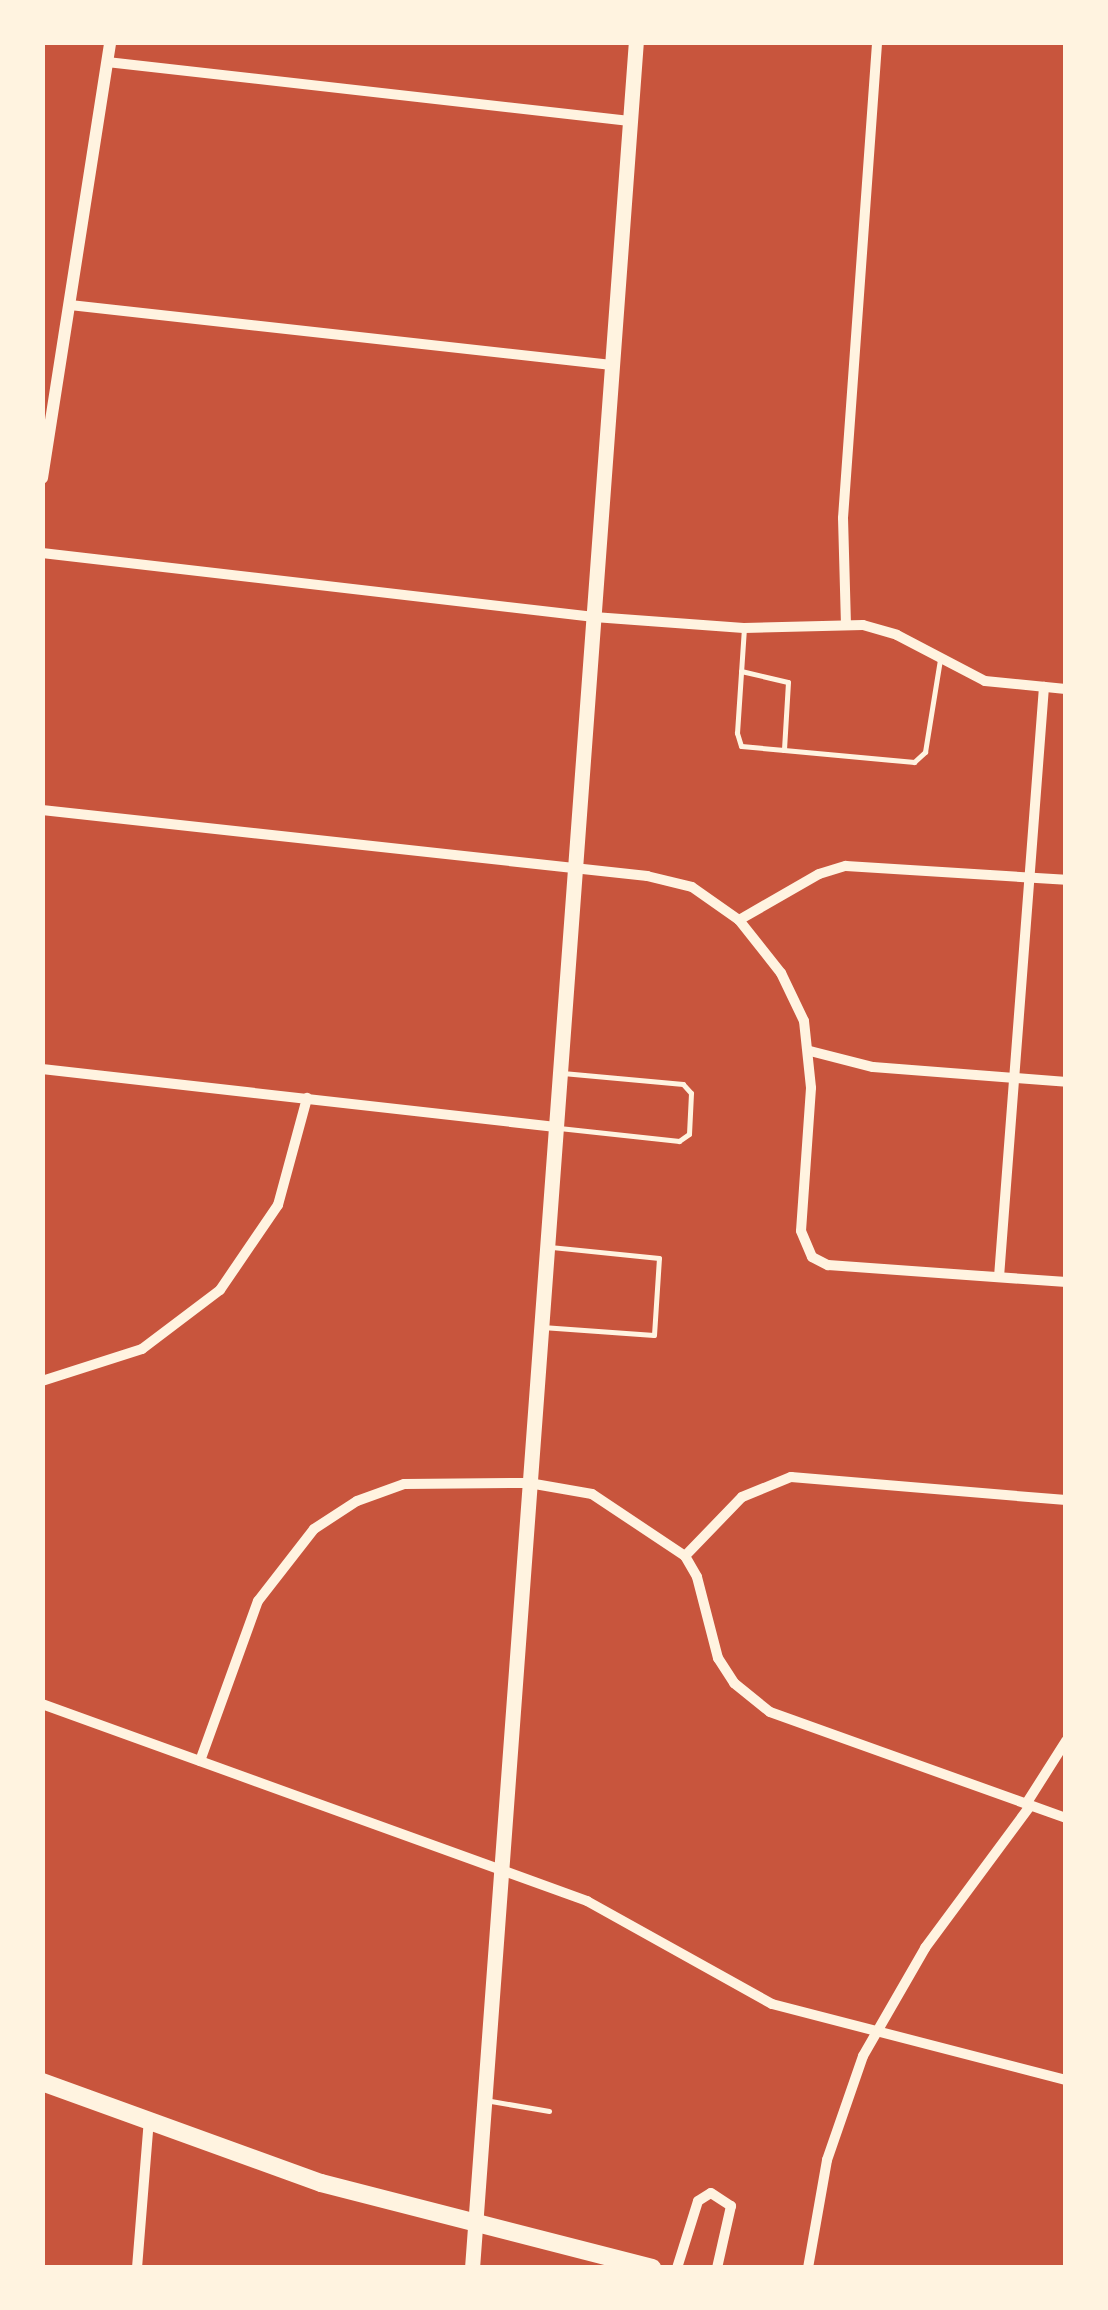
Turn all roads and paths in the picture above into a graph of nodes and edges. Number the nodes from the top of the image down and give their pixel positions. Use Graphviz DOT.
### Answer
graph roads {
  1 [pos="110,42"];
  2 [pos="636,42"];
  3 [pos="877,42"];
  4 [pos="107,62"];
  5 [pos="630,121"];
  6 [pos="70,305"];
  7 [pos="612,366"];
  8 [pos="42,478"];
  9 [pos="42,554"];
  10 [pos="594,617"];
  11 [pos="846,625"];
  12 [pos="744,628"];
  13 [pos="940,659"];
  14 [pos="741,671"];
  15 [pos="1044,687"];
  16 [pos="1066,689"];
  17 [pos="784,750"];
  18 [pos="42,810"];
  19 [pos="574,872"];
  20 [pos="1029,877"];
  21 [pos="1066,880"];
  22 [pos="739,920"];
  23 [pos="810,1051"];
  24 [pos="42,1069"];
  25 [pos="560,1072"];
  26 [pos="1014,1078"];
  27 [pos="1066,1082"];
  28 [pos="307,1098"];
  29 [pos="556,1127"];
  30 [pos="547,1246"];
  31 [pos="999,1277"];
  32 [pos="1066,1282"];
  33 [pos="541,1326"];
  34 [pos="42,1381"];
  35 [pos="529,1483"];
  36 [pos="1066,1500"];
  37 [pos="685,1556"];
  38 [pos="42,1704"];
  39 [pos="1066,1741"];
  40 [pos="200,1761"];
  41 [pos="1028,1805"];
  42 [pos="1066,1818"];
  43 [pos="500,1868"];
  44 [pos="875,2032"];
  45 [pos="1066,2080"];
  46 [pos="42,2082"];
  47 [pos="482,2099"];
  48 [pos="549,2110"];
  49 [pos="148,2120"];
  50 [pos="476,2221"];
  51 [pos="137,2268"];
  52 [pos="472,2268"];
  53 [pos="652,2268"];
  54 [pos="677,2268"];
  55 [pos="717,2268"];
  56 [pos="808,2268"];
  1 -- 4 [label="street"];
  2 -- 5 [label="main road"];
  3 -- 11 [label="street"];
  4 -- 5 [label="street"];
  4 -- 6 [label="street"];
  5 -- 7 [label="main road"];
  6 -- 7 [label="street"];
  6 -- 8 [label="street"];
  7 -- 10 [label="main road"];
  9 -- 10 [label="street"];
  10 -- 12 [label="street"];
  10 -- 19 [label="main road"];
  11 -- 12 [label="street"];
  11 -- 13 [label="street"];
  12 -- 14 [label="lane"];
  13 -- 15 [label="street"];
  13 -- 17 [label="lane"];
  14 -- 17 [label="lane"];
  14 -- 17 [label="lane"];
  15 -- 16 [label="street"];
  15 -- 20 [label="street"];
  18 -- 19 [label="street"];
  19 -- 22 [label="street"];
  19 -- 25 [label="main road"];
  20 -- 21 [label="street"];
  20 -- 22 [label="street"];
  20 -- 26 [label="street"];
  22 -- 23 [label="street"];
  23 -- 26 [label="street"];
  23 -- 31 [label="street"];
  24 -- 28 [label="street"];
  25 -- 29 [label="main road"];
  25 -- 29 [label="lane"];
  26 -- 27 [label="street"];
  26 -- 31 [label="street"];
  28 -- 29 [label="street"];
  28 -- 34 [label="street"];
  29 -- 30 [label="main road"];
  30 -- 33 [label="main road"];
  30 -- 33 [label="lane"];
  31 -- 32 [label="street"];
  33 -- 35 [label="main road"];
  35 -- 37 [label="street"];
  35 -- 40 [label="street"];
  35 -- 43 [label="main road"];
  36 -- 37 [label="street"];
  37 -- 41 [label="street"];
  38 -- 40 [label="street"];
  39 -- 41 [label="street"];
  40 -- 43 [label="street"];
  41 -- 42 [label="street"];
  41 -- 44 [label="street"];
  43 -- 44 [label="street"];
  43 -- 47 [label="main road"];
  44 -- 45 [label="street"];
  44 -- 56 [label="street"];
  46 -- 49 [label="main road"];
  47 -- 48 [label="lane"];
  47 -- 50 [label="main road"];
  49 -- 50 [label="main road"];
  49 -- 51 [label="street"];
  50 -- 52 [label="main road"];
  50 -- 53 [label="main road"];
  54 -- 55 [label="street"];
}
